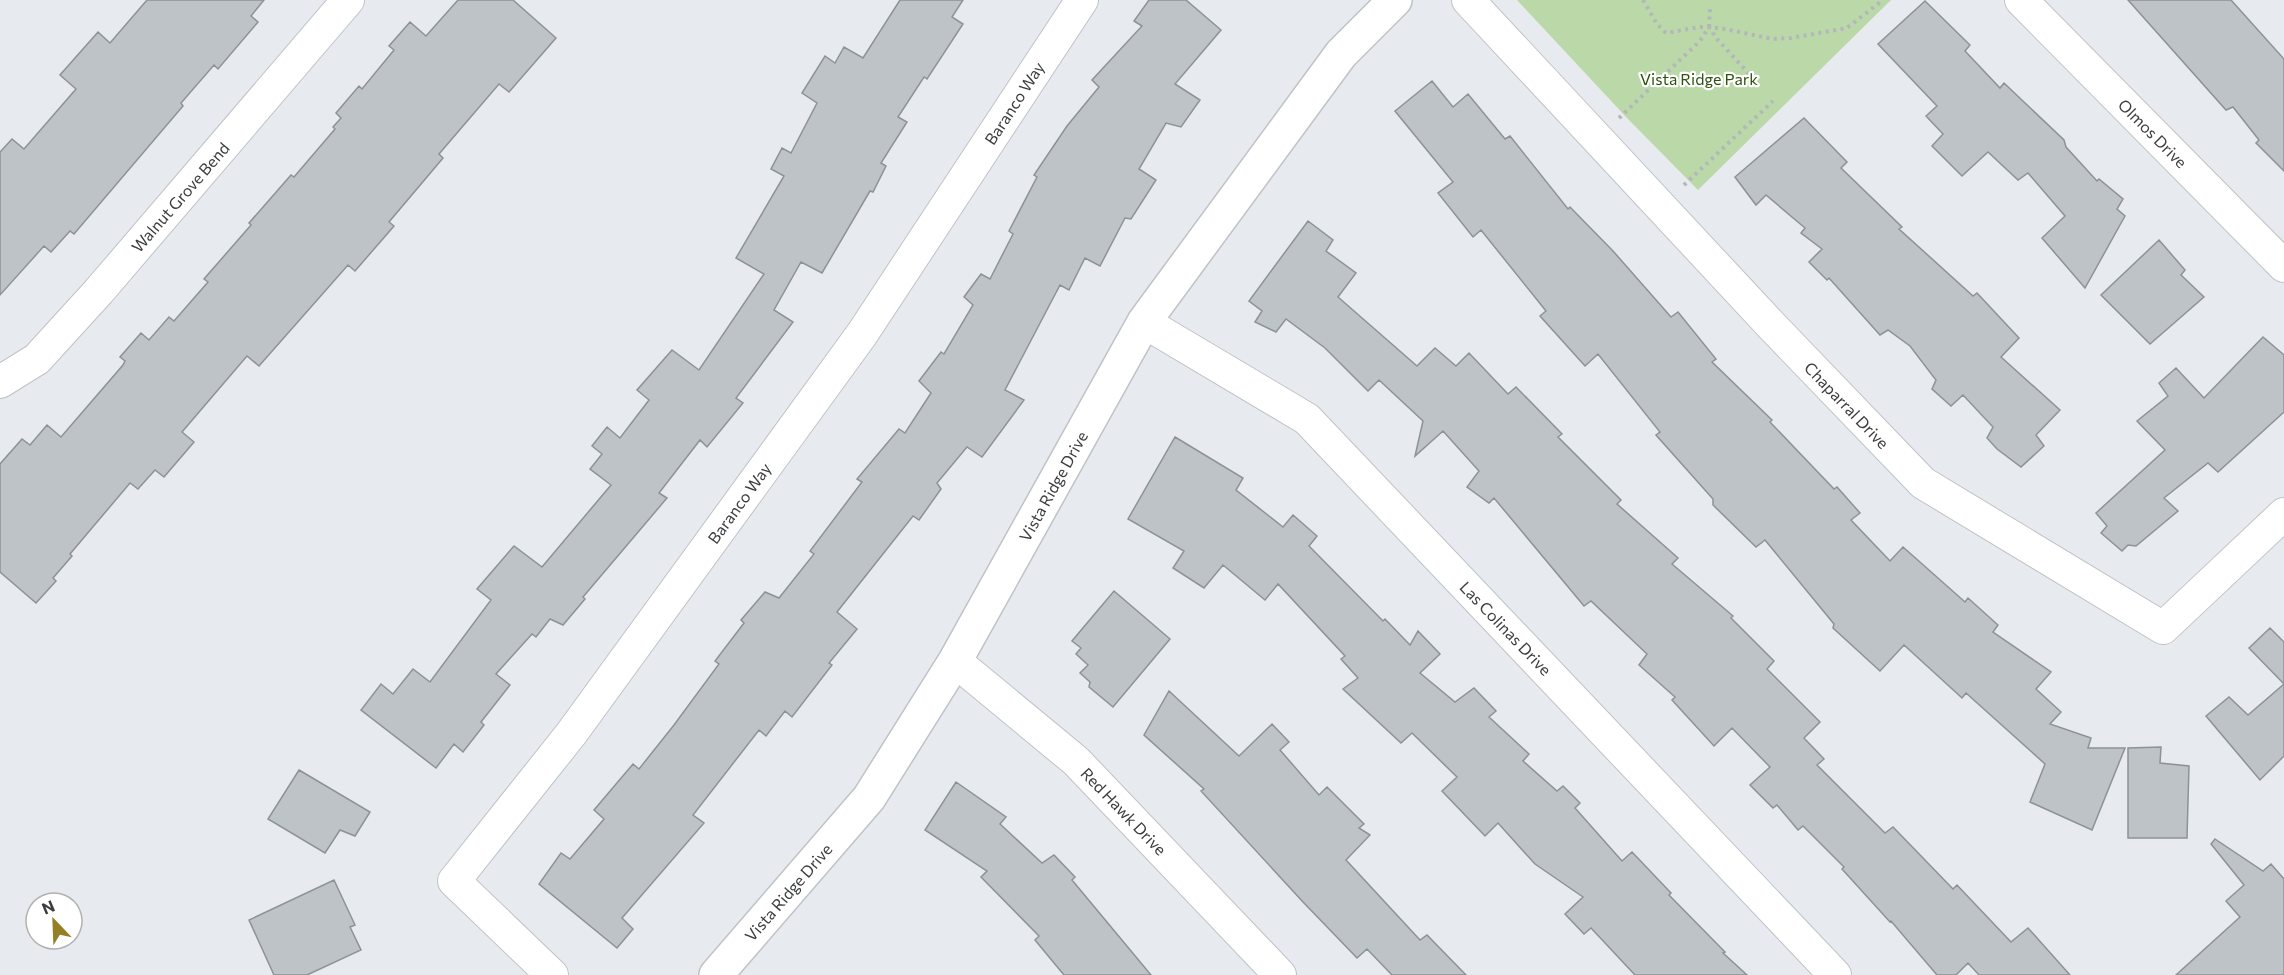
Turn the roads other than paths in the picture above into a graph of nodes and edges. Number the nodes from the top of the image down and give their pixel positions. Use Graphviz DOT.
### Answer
graph roads {
  1 [pos="348,0"];
  2 [pos="1082,0"];
  3 [pos="1395,0"];
  4 [pos="1468,0"];
  5 [pos="2021,0"];
  6 [pos="2284,266"];
  7 [pos="1144,322"];
  8 [pos="0,382"];
  9 [pos="2284,514"];
  10 [pos="955,661"];
  11 [pos="552,975"];
  12 [pos="716,975"];
  13 [pos="1280,975"];
  14 [pos="1835,975"];
  1 -- 8 [label="street, Walnut Grove Bend"];
  2 -- 11 [label="street, Baranco Way"];
  3 -- 7 [label="street, Vista Ridge Drive"];
  4 -- 9 [label="street, Chaparral Drive"];
  5 -- 6 [label="street, Olmos Drive"];
  7 -- 10 [label="street, Vista Ridge Drive"];
  7 -- 14 [label="street, Las Colinas Drive"];
  10 -- 12 [label="street, Vista Ridge Drive"];
  10 -- 13 [label="street, Red Hawk Drive"];
}
